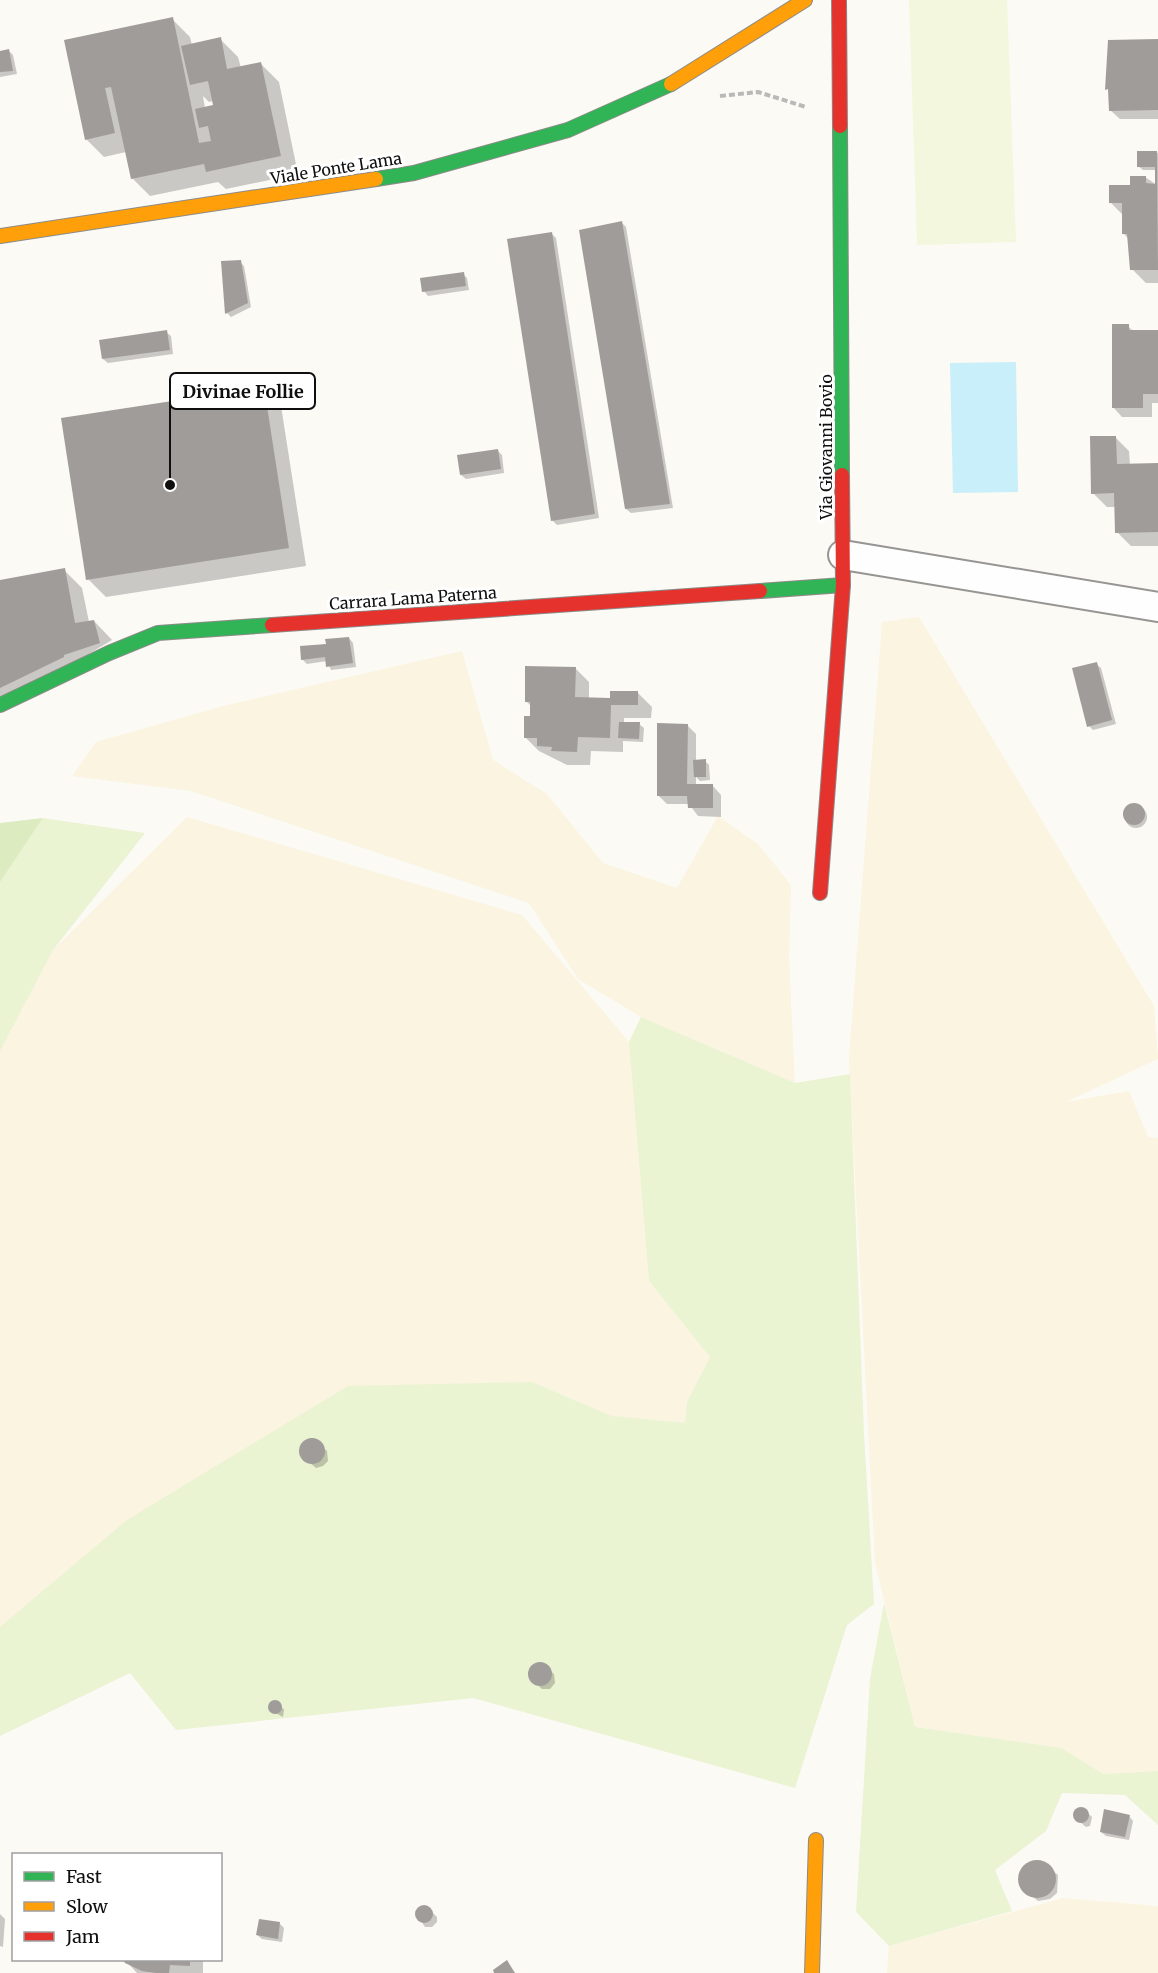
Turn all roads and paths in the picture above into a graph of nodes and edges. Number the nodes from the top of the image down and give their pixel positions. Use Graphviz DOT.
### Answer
graph roads {
  1 [pos="839,0"];
  2 [pos="801,4"];
  3 [pos="840,34"];
  4 [pos="709,100"];
  5 [pos="814,116"];
  6 [pos="0,236"];
  7 [pos="843,555"];
  8 [pos="843,585"];
  9 [pos="1158,607"];
  10 [pos="0,705"];
  11 [pos="820,893"];
  12 [pos="816,1840"];
  13 [pos="812,1973"];
  1 -- 3 [label="street, Via Giovanni Bovio"];
  2 -- 3 [label="street"];
  2 -- 6 [label="street, Viale Ponte Lama"];
  3 -- 7 [label="street, Via Giovanni Bovio"];
  4 -- 5 [label="path"];
  7 -- 8 [label="street, Via Giovanni Bovio"];
  7 -- 9 [label="street"];
  8 -- 10 [label="street, Carrara Lama Paterna"];
  8 -- 11 [label="street, Via Giovanni Bovio"];
  12 -- 13 [label="street"];
}
